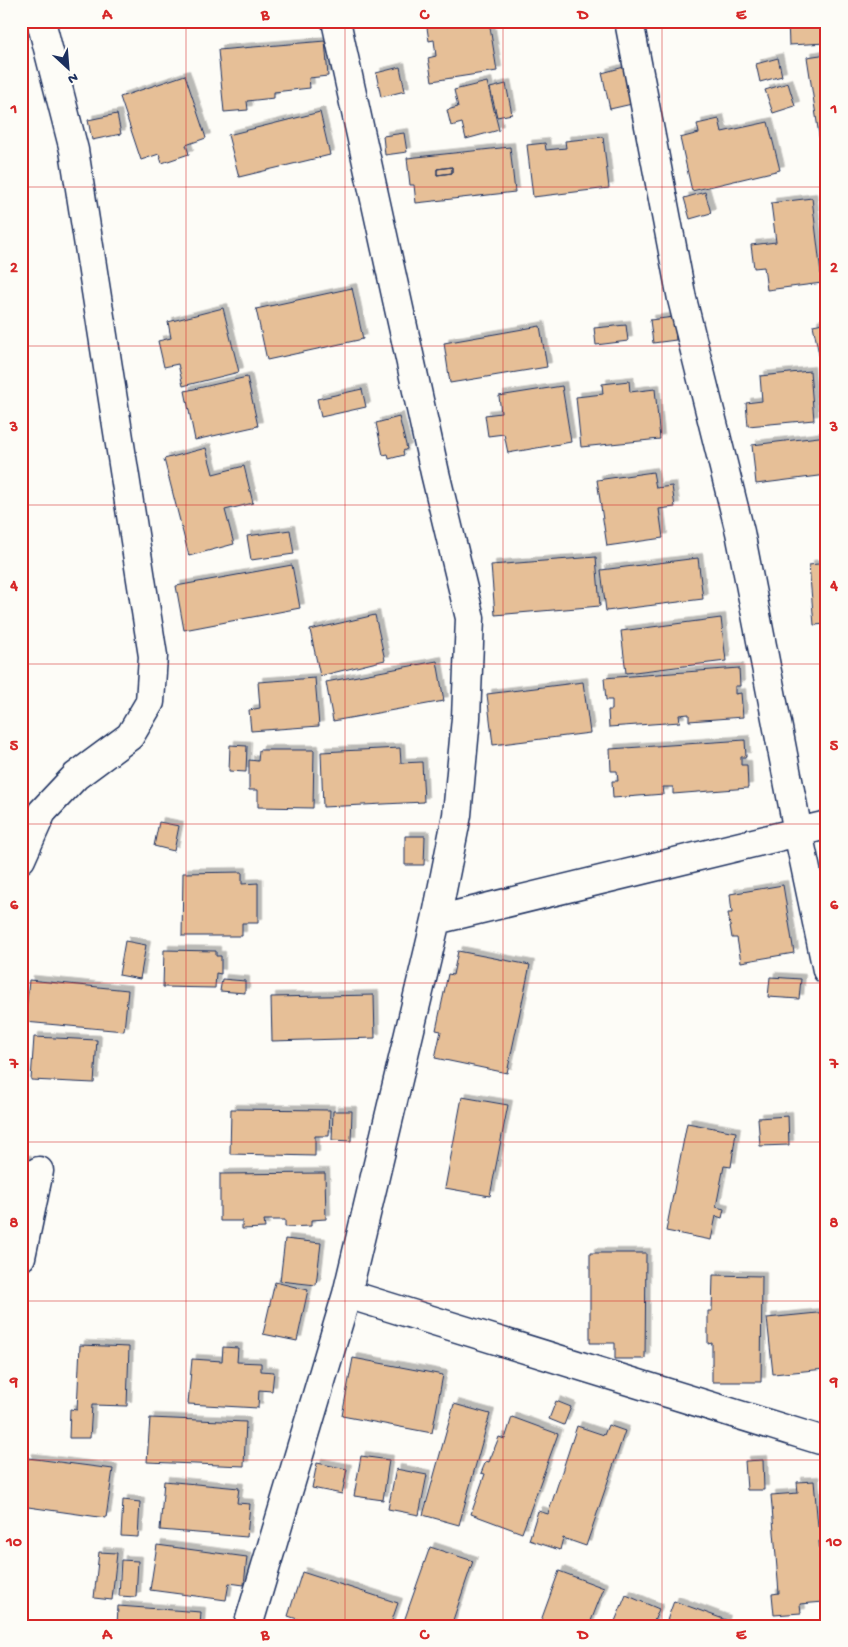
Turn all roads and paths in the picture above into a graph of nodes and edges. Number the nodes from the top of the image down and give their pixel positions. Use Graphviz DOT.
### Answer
graph roads {
  1 [pos="41,21"];
  2 [pos="336,21"];
  3 [pos="629,21"];
  4 [pos="827,825"];
  5 [pos="798,832"];
  6 [pos="21,859"];
  7 [pos="436,920"];
  8 [pos="827,970"];
  9 [pos="39,1171"];
  10 [pos="21,1257"];
  11 [pos="347,1294"];
  12 [pos="827,1442"];
  13 [pos="248,1626"];
  1 -- 6 [label="street"];
  2 -- 7 [label="street"];
  3 -- 5 [label="street"];
  4 -- 5 [label="street"];
  5 -- 7 [label="street"];
  5 -- 8 [label="street"];
  7 -- 11 [label="street"];
  9 -- 10 [label="street"];
  11 -- 12 [label="street"];
  11 -- 13 [label="street"];
}
